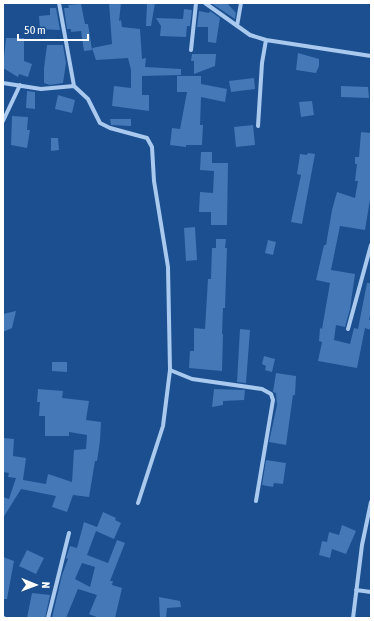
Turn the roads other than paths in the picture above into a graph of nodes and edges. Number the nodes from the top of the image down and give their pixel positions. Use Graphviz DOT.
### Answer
graph roads {
  1 [pos="59,3"];
  2 [pos="196,3"];
  3 [pos="205,3"];
  4 [pos="241,3"];
  5 [pos="237,26"];
  6 [pos="266,40"];
  7 [pos="191,50"];
  8 [pos="371,56"];
  9 [pos="3,83"];
  10 [pos="20,85"];
  11 [pos="74,86"];
  12 [pos="3,121"];
  13 [pos="258,126"];
  14 [pos="371,246"];
  15 [pos="348,329"];
  16 [pos="170,370"];
  17 [pos="256,501"];
  18 [pos="371,502"];
  19 [pos="138,503"];
  20 [pos="68,533"];
  21 [pos="356,590"];
  22 [pos="371,592"];
  23 [pos="48,618"];
  24 [pos="353,618"];
  1 -- 11 [label="street"];
  2 -- 7 [label="street"];
  3 -- 5 [label="street"];
  4 -- 5 [label="street"];
  5 -- 6 [label="street"];
  6 -- 8 [label="street"];
  6 -- 13 [label="street"];
  9 -- 10 [label="street"];
  10 -- 11 [label="street"];
  10 -- 12 [label="street"];
  11 -- 16 [label="street"];
  14 -- 15 [label="street"];
  16 -- 17 [label="street"];
  16 -- 19 [label="street"];
  18 -- 21 [label="street"];
  20 -- 23 [label="street"];
  21 -- 22 [label="street"];
  21 -- 24 [label="street"];
}
